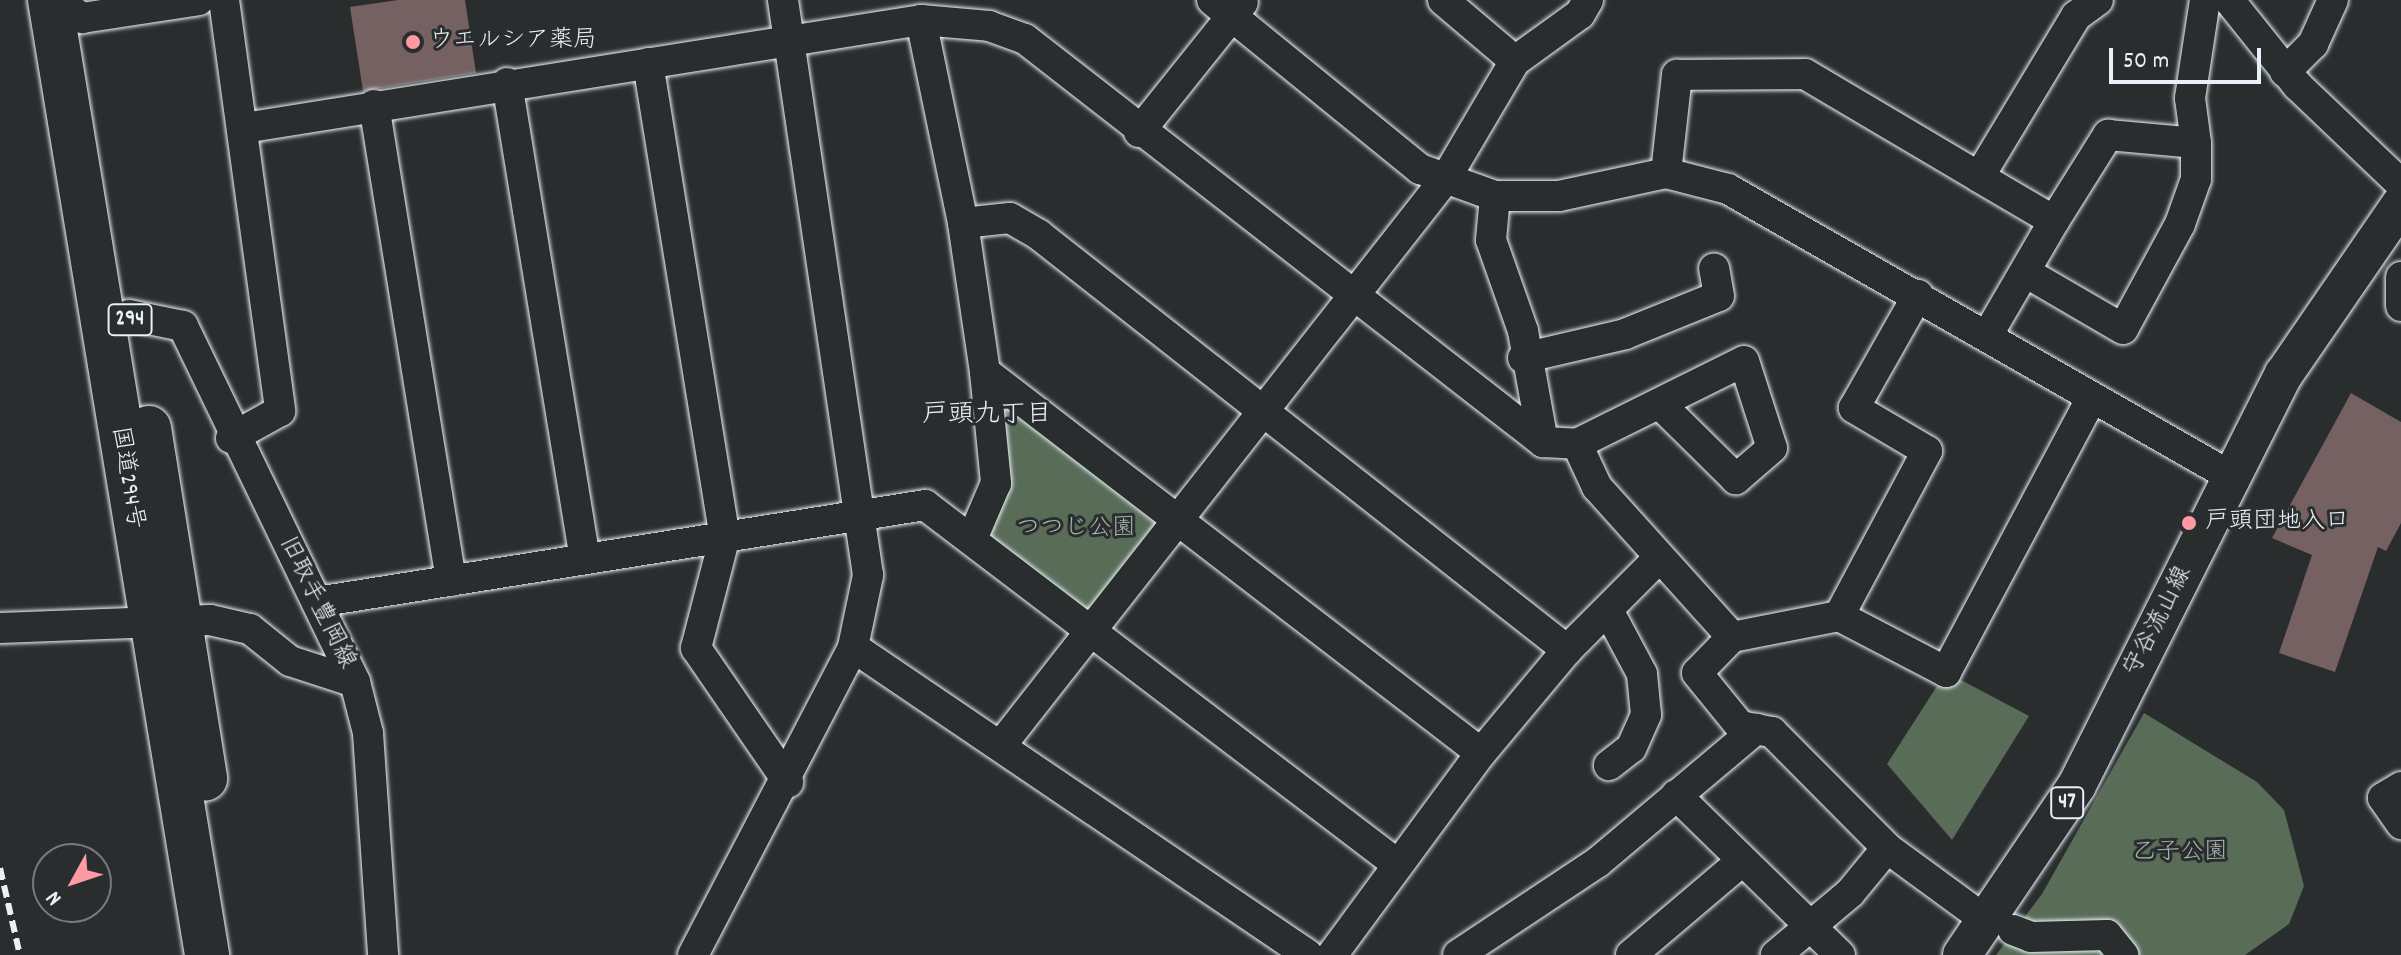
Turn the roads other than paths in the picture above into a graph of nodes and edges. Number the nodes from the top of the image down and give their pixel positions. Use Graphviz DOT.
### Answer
graph roads {
  1 [pos="199,0"];
  2 [pos="224,0"];
  3 [pos="783,0"];
  4 [pos="1443,0"];
  5 [pos="1588,0"];
  6 [pos="2098,0"];
  7 [pos="2205,0"];
  8 [pos="2229,0"];
  9 [pos="2333,0"];
  10 [pos="67,4"];
  11 [pos="1230,5"];
  12 [pos="921,20"];
  13 [pos="789,40"];
  14 [pos="1515,61"];
  15 [pos="648,63"];
  16 [pos="2285,72"];
  17 [pos="507,83"];
  18 [pos="374,105"];
  19 [pos="244,128"];
  20 [pos="1139,132"];
  21 [pos="2196,143"];
  22 [pos="1666,173"];
  23 [pos="1979,177"];
  24 [pos="1446,178"];
  25 [pos="2401,184"];
  26 [pos="1495,196"];
  27 [pos="2401,204"];
  28 [pos="2054,221"];
  29 [pos="963,223"];
  30 [pos="1714,268"];
  31 [pos="2025,272"];
  32 [pos="2401,277"];
  33 [pos="1918,295"];
  34 [pos="1353,299"];
  35 [pos="2401,306"];
  36 [pos="129,315"];
  37 [pos="1987,336"];
  38 [pos="1523,358"];
  39 [pos="985,372"];
  40 [pos="2092,397"];
  41 [pos="1661,405"];
  42 [pos="1263,411"];
  43 [pos="231,438"];
  44 [pos="1543,442"];
  45 [pos="1577,444"];
  46 [pos="2232,477"];
  47 [pos="861,515"];
  48 [pos="1178,519"];
  49 [pos="725,536"];
  50 [pos="972,539"];
  51 [pos="1659,558"];
  52 [pos="585,559"];
  53 [pos="451,581"];
  54 [pos="317,602"];
  55 [pos="1608,610"];
  56 [pos="1839,616"];
  57 [pos="165,624"];
  58 [pos="0,628"];
  59 [pos="1091,630"];
  60 [pos="1732,637"];
  61 [pos="853,647"];
  62 [pos="1567,650"];
  63 [pos="355,682"];
  64 [pos="1756,729"];
  65 [pos="1002,744"];
  66 [pos="1481,753"];
  67 [pos="1609,765"];
  68 [pos="788,782"];
  69 [pos="2401,787"];
  70 [pos="1676,795"];
  71 [pos="2401,824"];
  72 [pos="1887,848"];
  73 [pos="1742,861"];
  74 [pos="1397,864"];
  75 [pos="1993,917"];
  76 [pos="1810,926"];
  77 [pos="200,941"];
  78 [pos="232,955"];
  79 [pos="383,955"];
  80 [pos="693,955"];
  81 [pos="1308,955"];
  82 [pos="1332,955"];
  83 [pos="1458,955"];
  84 [pos="1631,955"];
  85 [pos="1776,955"];
  86 [pos="1840,955"];
  87 [pos="1962,955"];
  88 [pos="2123,955"];
  1 -- 10 [label="street"];
  2 -- 19 [label="street"];
  3 -- 13 [label="street"];
  4 -- 14 [label="street"];
  5 -- 14 [label="street"];
  6 -- 23 [label="street"];
  7 -- 21 [label="street"];
  8 -- 16 [label="street"];
  9 -- 16 [label="street"];
  10 -- 36 [label="highway, 国道294号 / 294"];
  10 -- 57 [label="highway, 国道294号 / 294"];
  11 -- 20 [label="street"];
  11 -- 24 [label="street"];
  12 -- 13 [label="street"];
  12 -- 20 [label="street"];
  12 -- 29 [label="street"];
  13 -- 15 [label="street"];
  13 -- 47 [label="street"];
  14 -- 24 [label="street"];
  15 -- 17 [label="street"];
  15 -- 49 [label="street"];
  16 -- 25 [label="street"];
  17 -- 18 [label="street"];
  17 -- 52 [label="street"];
  18 -- 19 [label="street"];
  18 -- 53 [label="street"];
  19 -- 43 [label="street"];
  20 -- 34 [label="street"];
  21 -- 28 [label="street"];
  21 -- 31 [label="street"];
  22 -- 23 [label="street"];
  22 -- 26 [label="street"];
  22 -- 33 [label="street"];
  23 -- 28 [label="street"];
  24 -- 26 [label="street"];
  24 -- 34 [label="street"];
  26 -- 38 [label="street"];
  27 -- 46 [label="main road, 守谷流山線 / 47"];
  28 -- 31 [label="street"];
  29 -- 39 [label="street"];
  29 -- 42 [label="street"];
  30 -- 38 [label="street"];
  31 -- 37 [label="street"];
  32 -- 35 [label="street"];
  33 -- 37 [label="street"];
  33 -- 56 [label="street"];
  34 -- 42 [label="street"];
  34 -- 44 [label="street"];
  36 -- 43 [label="street, 旧取手豊岡線"];
  36 -- 57 [label="highway, 国道294号 / 294"];
  37 -- 40 [label="street"];
  38 -- 44 [label="street"];
  39 -- 48 [label="street"];
  39 -- 50 [label="street"];
  40 -- 46 [label="street"];
  40 -- 56 [label="street"];
  41 -- 45 [label="street"];
  42 -- 48 [label="street"];
  42 -- 62 [label="street"];
  43 -- 54 [label="street, 旧取手豊岡線"];
  44 -- 45 [label="street"];
  45 -- 51 [label="street"];
  46 -- 75 [label="main road, 守谷流山線 / 47"];
  47 -- 49 [label="street"];
  47 -- 50 [label="street"];
  47 -- 61 [label="street"];
  48 -- 59 [label="street"];
  48 -- 66 [label="street"];
  49 -- 52 [label="street"];
  49 -- 68 [label="street"];
  50 -- 59 [label="street"];
  51 -- 55 [label="street"];
  51 -- 60 [label="street"];
  52 -- 53 [label="street"];
  53 -- 54 [label="street"];
  54 -- 63 [label="street, 旧取手豊岡線"];
  55 -- 62 [label="street"];
  55 -- 67 [label="street"];
  56 -- 60 [label="street"];
  57 -- 58 [label="street"];
  57 -- 63 [label="street"];
  57 -- 77 [label="highway, 国道294号 / 294"];
  57 -- 78 [label="highway, 国道294号 / 294"];
  59 -- 65 [label="street"];
  59 -- 74 [label="street"];
  60 -- 64 [label="street"];
  61 -- 65 [label="street"];
  61 -- 68 [label="street"];
  62 -- 66 [label="street"];
  63 -- 79 [label="street, 旧取手豊岡線"];
  64 -- 70 [label="street"];
  64 -- 72 [label="street"];
  65 -- 81 [label="street"];
  66 -- 74 [label="street"];
  68 -- 80 [label="street"];
  69 -- 71 [label="street"];
  70 -- 73 [label="street"];
  70 -- 83 [label="street"];
  72 -- 75 [label="street"];
  72 -- 76 [label="street"];
  73 -- 76 [label="street"];
  73 -- 84 [label="street"];
  74 -- 82 [label="street"];
  75 -- 87 [label="main road, 守谷流山線 / 47"];
  75 -- 88 [label="street"];
  76 -- 85 [label="street"];
  76 -- 86 [label="street"];
}
